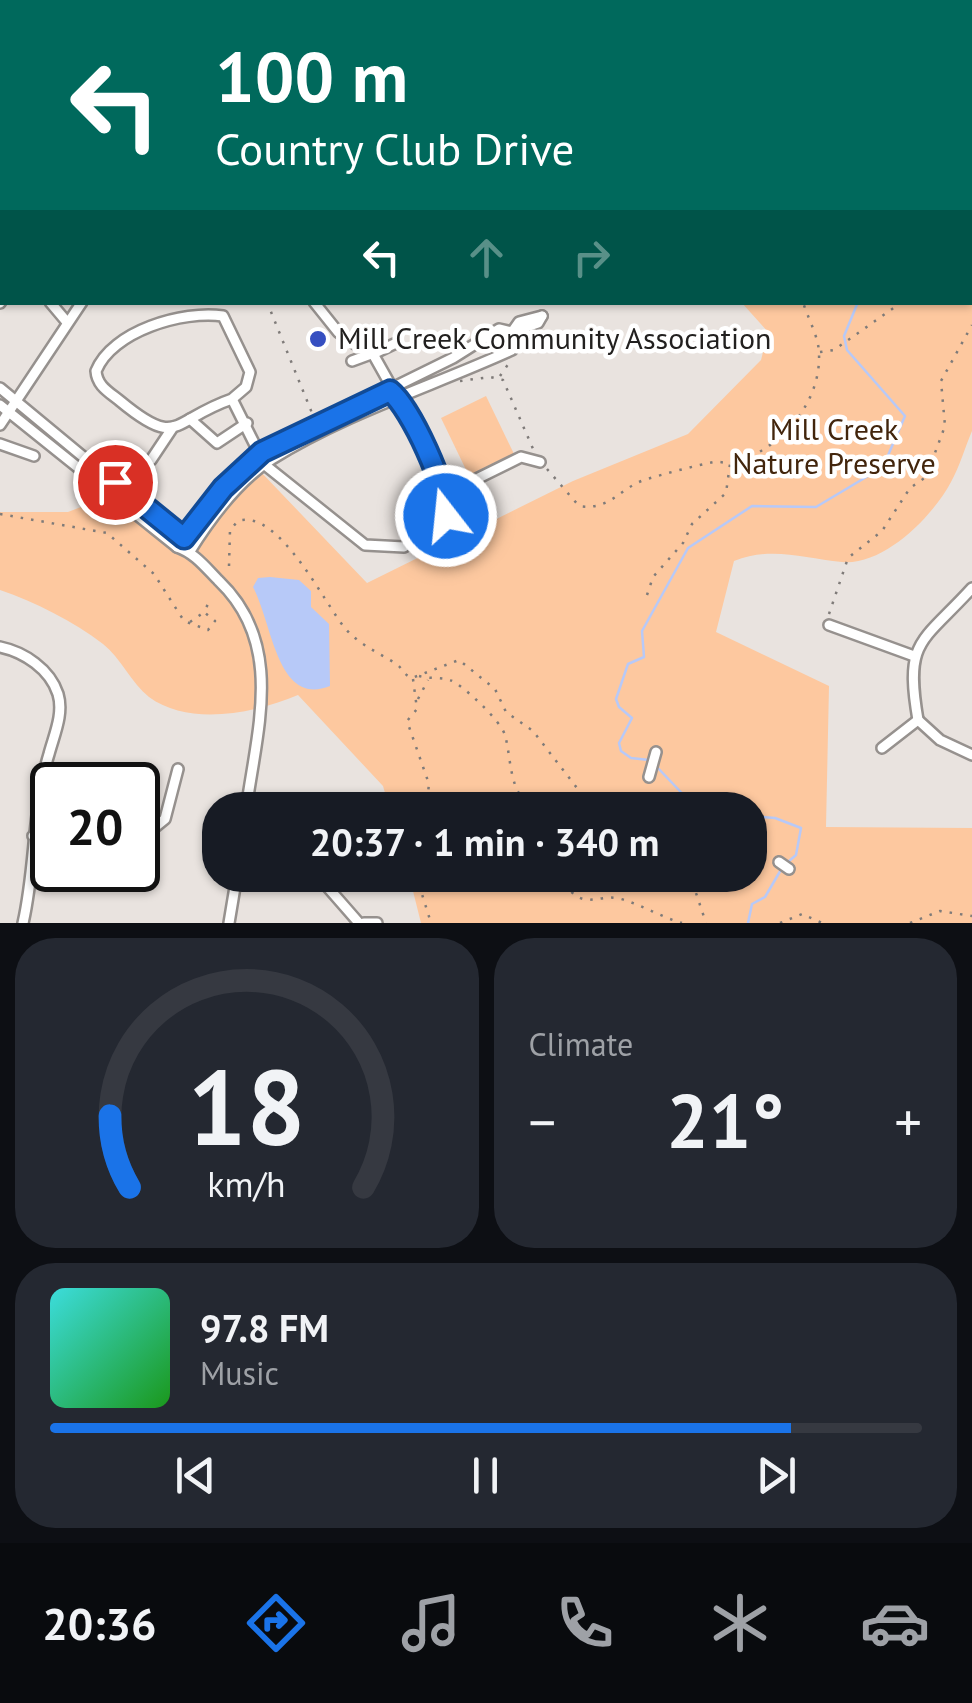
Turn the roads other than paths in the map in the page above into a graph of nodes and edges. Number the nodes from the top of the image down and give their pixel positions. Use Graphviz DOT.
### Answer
graph roads {
  1 [pos="53,305"];
  2 [pos="79,305"];
  3 [pos="316,305"];
  4 [pos="66,321"];
  5 [pos="394,344"];
  6 [pos="371,354"];
  7 [pos="352,361"];
  8 [pos="0,388"];
  9 [pos="390,391"];
  10 [pos="14,398"];
  11 [pos="399,398"];
  12 [pos="232,399"];
  13 [pos="3,408"];
  14 [pos="190,419"];
  15 [pos="247,422"];
  16 [pos="0,424"];
  17 [pos="174,427"];
  18 [pos="0,444"];
  19 [pos="262,452"];
  20 [pos="34,456"];
  21 [pos="151,460"];
  22 [pos="540,462"];
  23 [pos="266,464"];
  24 [pos="444,495"];
  25 [pos="181,542"];
  26 [pos="190,551"];
  27 [pos="972,588"];
  28 [pos="828,625"];
  29 [pos="0,648"];
  30 [pos="914,656"];
  31 [pos="918,720"];
  32 [pos="882,748"];
  33 [pos="656,752"];
  34 [pos="972,755"];
  35 [pos="46,762"];
  36 [pos="178,769"];
  37 [pos="649,777"];
  38 [pos="248,792"];
  39 [pos="160,823"];
  40 [pos="779,862"];
  41 [pos="789,869"];
  42 [pos="30,892"];
  43 [pos="235,892"];
  44 [pos="333,892"];
  45 [pos="23,923"];
  46 [pos="230,923"];
  47 [pos="362,923"];
  48 [pos="377,923"];
  1 -- 4 [label="street"];
  2 -- 4 [label="street"];
  3 -- 6 [label="street"];
  4 -- 10 [label="street"];
  5 -- 6 [label="street"];
  6 -- 7 [label="street"];
  6 -- 9 [label="street"];
  8 -- 10 [label="street"];
  9 -- 11 [label="street"];
  9 -- 11 [label="street"];
  9 -- 19 [label="street"];
  10 -- 13 [label="street"];
  10 -- 25 [label="street"];
  11 -- 23 [label="street"];
  11 -- 24 [label="street"];
  12 -- 14 [label="street"];
  12 -- 15 [label="street"];
  12 -- 17 [label="street"];
  13 -- 16 [label="street"];
  13 -- 25 [label="street"];
  14 -- 15 [label="street"];
  14 -- 17 [label="street"];
  15 -- 19 [label="street"];
  17 -- 21 [label="street"];
  18 -- 20 [label="street"];
  19 -- 23 [label="street"];
  19 -- 25 [label="street"];
  22 -- 24 [label="street"];
  23 -- 24 [label="street"];
  23 -- 26 [label="street"];
  25 -- 26 [label="street"];
  26 -- 38 [label="street"];
  27 -- 30 [label="street"];
  28 -- 30 [label="street"];
  29 -- 35 [label="street"];
  30 -- 31 [label="street"];
  31 -- 32 [label="street"];
  31 -- 34 [label="street"];
  33 -- 37 [label="street"];
  36 -- 39 [label="street"];
  40 -- 41 [label="street"];
  42 -- 45 [label="street"];
  43 -- 46 [label="street"];
  44 -- 47 [label="street"];
  47 -- 48 [label="street"];
}
